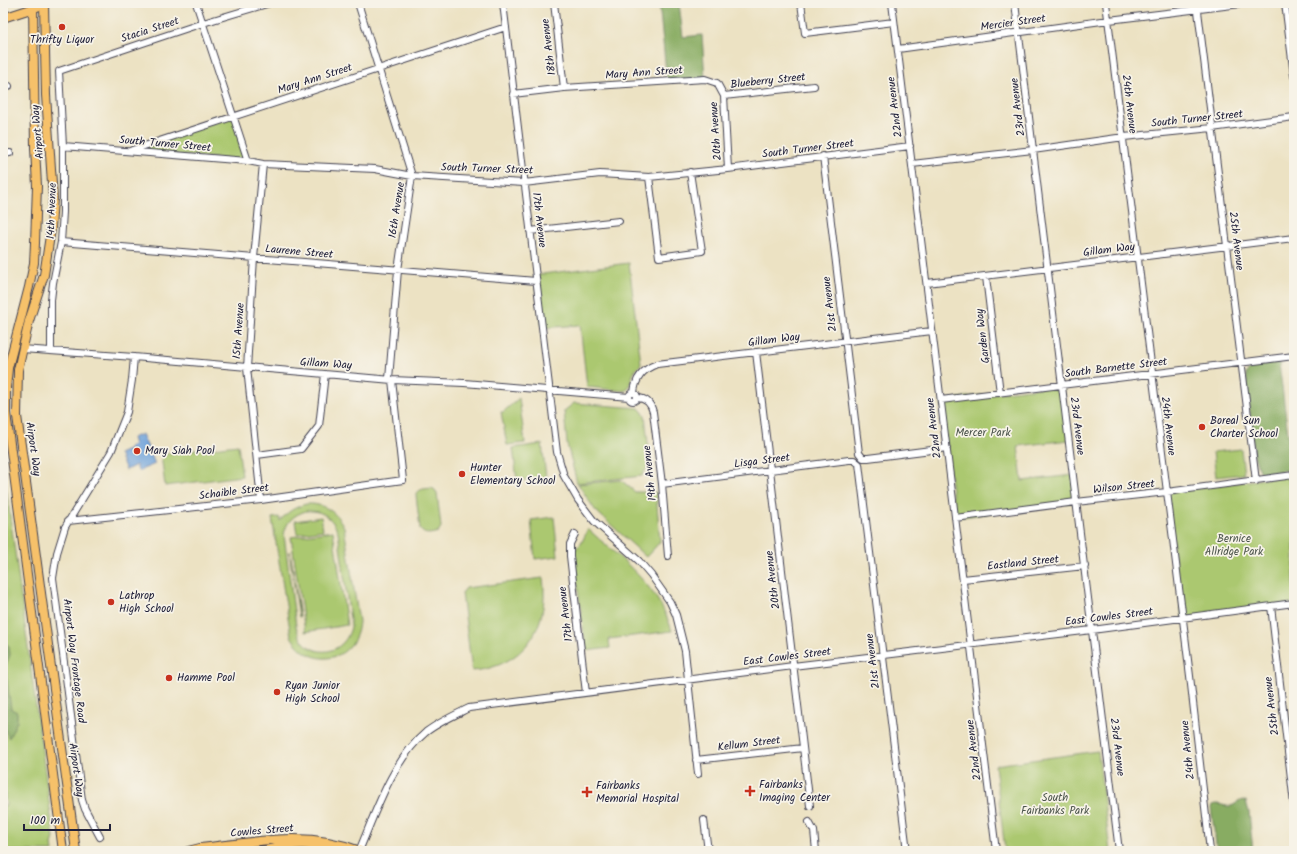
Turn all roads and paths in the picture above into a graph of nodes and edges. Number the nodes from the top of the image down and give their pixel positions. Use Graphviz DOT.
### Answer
graph roads {
  1 [pos="45,3"];
  2 [pos="196,3"];
  3 [pos="270,3"];
  4 [pos="358,3"];
  5 [pos="503,3"];
  6 [pos="554,3"];
  7 [pos="801,3"];
  8 [pos="892,3"];
  9 [pos="1015,3"];
  10 [pos="1106,3"];
  11 [pos="1249,3"];
  12 [pos="1285,3"];
  13 [pos="33,6"];
  14 [pos="1197,6"];
  15 [pos="3,18"];
  16 [pos="1109,20"];
  17 [pos="894,22"];
  18 [pos="203,23"];
  19 [pos="506,27"];
  20 [pos="1019,32"];
  21 [pos="898,49"];
  22 [pos="379,69"];
  23 [pos="59,71"];
  24 [pos="1294,76"];
  25 [pos="705,79"];
  26 [pos="814,86"];
  27 [pos="564,88"];
  28 [pos="513,94"];
  29 [pos="724,96"];
  30 [pos="233,116"];
  31 [pos="1294,117"];
  32 [pos="1212,128"];
  33 [pos="1124,137"];
  34 [pos="63,146"];
  35 [pos="910,146"];
  36 [pos="1034,150"];
  37 [pos="129,151"];
  38 [pos="10,153"];
  39 [pos="3,154"];
  40 [pos="823,156"];
  41 [pos="248,161"];
  42 [pos="263,164"];
  43 [pos="912,164"];
  44 [pos="728,169"];
  45 [pos="690,172"];
  46 [pos="412,176"];
  47 [pos="649,177"];
  48 [pos="524,183"];
  49 [pos="619,221"];
  50 [pos="530,231"];
  51 [pos="1294,238"];
  52 [pos="61,242"];
  53 [pos="1226,247"];
  54 [pos="1138,257"];
  55 [pos="254,258"];
  56 [pos="1048,268"];
  57 [pos="398,270"];
  58 [pos="986,277"];
  59 [pos="536,281"];
  60 [pos="927,283"];
  61 [pos="932,331"];
  62 [pos="845,341"];
  63 [pos="3,347"];
  64 [pos="12,348"];
  65 [pos="22,349"];
  66 [pos="51,350"];
  67 [pos="756,352"];
  68 [pos="134,356"];
  69 [pos="1294,356"];
  70 [pos="1241,363"];
  71 [pos="247,368"];
  72 [pos="325,374"];
  73 [pos="1152,374"];
  74 [pos="391,380"];
  75 [pos="1062,385"];
  76 [pos="549,391"];
  77 [pos="1000,393"];
  78 [pos="633,396"];
  79 [pos="941,400"];
  80 [pos="947,448"];
  81 [pos="257,455"];
  82 [pos="860,468"];
  83 [pos="770,470"];
  84 [pos="1294,475"];
  85 [pos="402,480"];
  86 [pos="1256,481"];
  87 [pos="662,484"];
  88 [pos="1167,492"];
  89 [pos="261,500"];
  90 [pos="1076,502"];
  91 [pos="955,518"];
  92 [pos="68,521"];
  93 [pos="575,534"];
  94 [pos="668,556"];
  95 [pos="1085,566"];
  96 [pos="963,580"];
  97 [pos="1294,603"];
  98 [pos="1271,606"];
  99 [pos="1182,618"];
  100 [pos="1092,630"];
  101 [pos="971,644"];
  102 [pos="883,655"];
  103 [pos="793,666"];
  104 [pos="689,679"];
  105 [pos="586,693"];
  106 [pos="803,748"];
  107 [pos="696,760"];
  108 [pos="698,774"];
  109 [pos="1294,804"];
  110 [pos="810,806"];
  111 [pos="704,820"];
  112 [pos="809,822"];
  113 [pos="100,838"];
  114 [pos="245,847"];
  115 [pos="63,851"];
  116 [pos="76,851"];
  117 [pos="188,851"];
  118 [pos="260,851"];
  119 [pos="339,851"];
  120 [pos="360,851"];
  121 [pos="708,851"];
  122 [pos="816,851"];
  123 [pos="907,851"];
  124 [pos="996,851"];
  125 [pos="1120,851"];
  126 [pos="1210,851"];
  1 -- 13 [label="main road"];
  1 -- 65 [label="main road, Airport Way"];
  2 -- 18 [label="street"];
  3 -- 18 [label="street, Stacia Street"];
  4 -- 22 [label="street, 16th Avenue"];
  5 -- 19 [label="street, 17th Avenue"];
  6 -- 27 [label="street, 18th Avenue"];
  7 -- 17 [label="street"];
  8 -- 17 [label="street, 22nd Avenue"];
  9 -- 20 [label="street, 23rd Avenue"];
  10 -- 16 [label="street, 24th Avenue"];
  11 -- 14 [label="street, Mercier Street"];
  12 -- 24 [label="street"];
  13 -- 15 [label="main road"];
  13 -- 64 [label="main road, Airport Way"];
  14 -- 16 [label="street, Mercier Street"];
  14 -- 32 [label="street, 25th Avenue"];
  16 -- 20 [label="street, Mercier Street"];
  16 -- 33 [label="street, 24th Avenue"];
  17 -- 21 [label="street, 22nd Avenue"];
  18 -- 23 [label="street, Stacia Street"];
  18 -- 30 [label="street"];
  19 -- 22 [label="street, Mary Ann Street"];
  19 -- 28 [label="street, 17th Avenue"];
  20 -- 21 [label="street, Mercier Street"];
  20 -- 36 [label="street, 23rd Avenue"];
  21 -- 35 [label="street, 22nd Avenue"];
  22 -- 30 [label="street, Mary Ann Street"];
  22 -- 46 [label="street, 16th Avenue"];
  23 -- 34 [label="street, 14th Avenue"];
  25 -- 27 [label="street, Mary Ann Street"];
  25 -- 29 [label="street, 20th Avenue"];
  26 -- 29 [label="street, Blueberry Street"];
  27 -- 28 [label="street, Mary Ann Street"];
  28 -- 48 [label="street, 17th Avenue"];
  29 -- 44 [label="street, 20th Avenue"];
  30 -- 37 [label="street, Mary Ann Street"];
  30 -- 41 [label="street"];
  31 -- 32 [label="street, South Turner Street"];
  32 -- 33 [label="street, South Turner Street"];
  32 -- 53 [label="street, 25th Avenue"];
  33 -- 36 [label="street, South Turner Street"];
  33 -- 54 [label="street, 24th Avenue"];
  34 -- 37 [label="street, South Turner Street"];
  34 -- 52 [label="street, 14th Avenue"];
  35 -- 40 [label="street, South Turner Street"];
  35 -- 43 [label="street, 22nd Avenue"];
  36 -- 43 [label="street, South Turner Street"];
  36 -- 56 [label="street, 23rd Avenue"];
  37 -- 41 [label="street, South Turner Street"];
  38 -- 39 [label="street"];
  40 -- 44 [label="street, South Turner Street"];
  40 -- 62 [label="street, 21st Avenue"];
  41 -- 42 [label="street, South Turner Street"];
  42 -- 46 [label="street, South Turner Street"];
  42 -- 55 [label="street, 15th Avenue"];
  43 -- 60 [label="street, 22nd Avenue"];
  44 -- 45 [label="street, South Turner Street"];
  45 -- 47 [label="street, South Turner Street"];
  45 -- 47 [label="street"];
  46 -- 48 [label="street, South Turner Street"];
  46 -- 57 [label="street, 16th Avenue"];
  47 -- 48 [label="street, South Turner Street"];
  48 -- 50 [label="street, 17th Avenue"];
  49 -- 50 [label="street"];
  50 -- 59 [label="street, 17th Avenue"];
  51 -- 53 [label="street, Gillam Way"];
  52 -- 55 [label="street, Laurene Street"];
  52 -- 66 [label="street, 14th Avenue"];
  53 -- 54 [label="street, Gillam Way"];
  53 -- 70 [label="street, 25th Avenue"];
  54 -- 56 [label="street, Gillam Way"];
  54 -- 73 [label="street, 24th Avenue"];
  55 -- 57 [label="street, Laurene Street"];
  55 -- 71 [label="street, 15th Avenue"];
  56 -- 58 [label="street, Gillam Way"];
  56 -- 75 [label="street, 23rd Avenue"];
  57 -- 59 [label="street, Laurene Street"];
  57 -- 74 [label="street, 16th Avenue"];
  58 -- 60 [label="street, Gillam Way"];
  58 -- 77 [label="street, Garden Way"];
  59 -- 76 [label="street, 17th Avenue"];
  60 -- 61 [label="street, 22nd Avenue"];
  61 -- 62 [label="street, Gillam Way"];
  61 -- 79 [label="street, 22nd Avenue"];
  62 -- 67 [label="street, Gillam Way"];
  62 -- 80 [label="street, 21st Avenue"];
  63 -- 64 [label="main road"];
  64 -- 65 [label="main road"];
  64 -- 115 [label="main road, Airport Way"];
  65 -- 66 [label="street, Gillam Way"];
  65 -- 116 [label="main road, Airport Way"];
  66 -- 68 [label="street, Gillam Way"];
  67 -- 78 [label="street, Gillam Way"];
  67 -- 83 [label="street, 20th Avenue"];
  68 -- 71 [label="street, Gillam Way"];
  68 -- 92 [label="street"];
  69 -- 70 [label="street, South Barnette Street"];
  70 -- 73 [label="street, South Barnette Street"];
  70 -- 86 [label="street, 25th Avenue"];
  71 -- 72 [label="street, Gillam Way"];
  71 -- 81 [label="street, 15th Avenue"];
  72 -- 74 [label="street, Gillam Way"];
  72 -- 81 [label="street"];
  73 -- 75 [label="street, South Barnette Street"];
  73 -- 88 [label="street, 24th Avenue"];
  74 -- 76 [label="street, Gillam Way"];
  74 -- 85 [label="street, 16th Avenue"];
  75 -- 77 [label="street, South Barnette Street"];
  75 -- 90 [label="street, 23rd Avenue"];
  76 -- 78 [label="street, Gillam Way"];
  76 -- 104 [label="street, 17th Avenue"];
  77 -- 79 [label="street, South Barnette Street"];
  78 -- 87 [label="street, 19th Avenue"];
  79 -- 80 [label="street, 22nd Avenue"];
  80 -- 91 [label="street, 22nd Avenue"];
  81 -- 89 [label="street, 15th Avenue"];
  82 -- 83 [label="street, Lisga Street"];
  82 -- 102 [label="street, 21st Avenue"];
  83 -- 87 [label="street, Lisga Street"];
  83 -- 103 [label="street, 20th Avenue"];
  84 -- 86 [label="street, Wilson Street"];
  85 -- 89 [label="street, Schaible Street"];
  86 -- 88 [label="street, Wilson Street"];
  87 -- 94 [label="street, 19th Avenue"];
  88 -- 90 [label="street, Wilson Street"];
  88 -- 99 [label="street, 24th Avenue"];
  89 -- 92 [label="street, Schaible Street"];
  90 -- 91 [label="street, Wilson Street"];
  90 -- 95 [label="street, 23rd Avenue"];
  91 -- 96 [label="street, 22nd Avenue"];
  92 -- 113 [label="street, Airport Way Frontage Road"];
  93 -- 105 [label="street, 17th Avenue"];
  95 -- 96 [label="street, Eastland Street"];
  95 -- 100 [label="street, 23rd Avenue"];
  96 -- 101 [label="street, 22nd Avenue"];
  97 -- 98 [label="street, East Cowles Street"];
  98 -- 99 [label="street, East Cowles Street"];
  98 -- 109 [label="street, 25th Avenue"];
  99 -- 100 [label="street, East Cowles Street"];
  99 -- 126 [label="street, 24th Avenue"];
  100 -- 101 [label="street, East Cowles Street"];
  100 -- 125 [label="street, 23rd Avenue"];
  101 -- 102 [label="street, East Cowles Street"];
  101 -- 124 [label="street, 22nd Avenue"];
  102 -- 103 [label="street, East Cowles Street"];
  102 -- 123 [label="street, 21st Avenue"];
  103 -- 104 [label="street, East Cowles Street"];
  103 -- 106 [label="street, 20th Avenue"];
  104 -- 105 [label="street, East Cowles Street"];
  104 -- 107 [label="street"];
  105 -- 120 [label="street, East Cowles Street"];
  106 -- 107 [label="street, Kellum Street"];
  106 -- 110 [label="street, 20th Avenue"];
  107 -- 108 [label="street"];
  111 -- 121 [label="street"];
  112 -- 122 [label="street"];
  114 -- 117 [label="main road, Cowles Street"];
  114 -- 120 [label="main road, Cowles Street"];
  118 -- 119 [label="main road, Cowles Street"];
}
